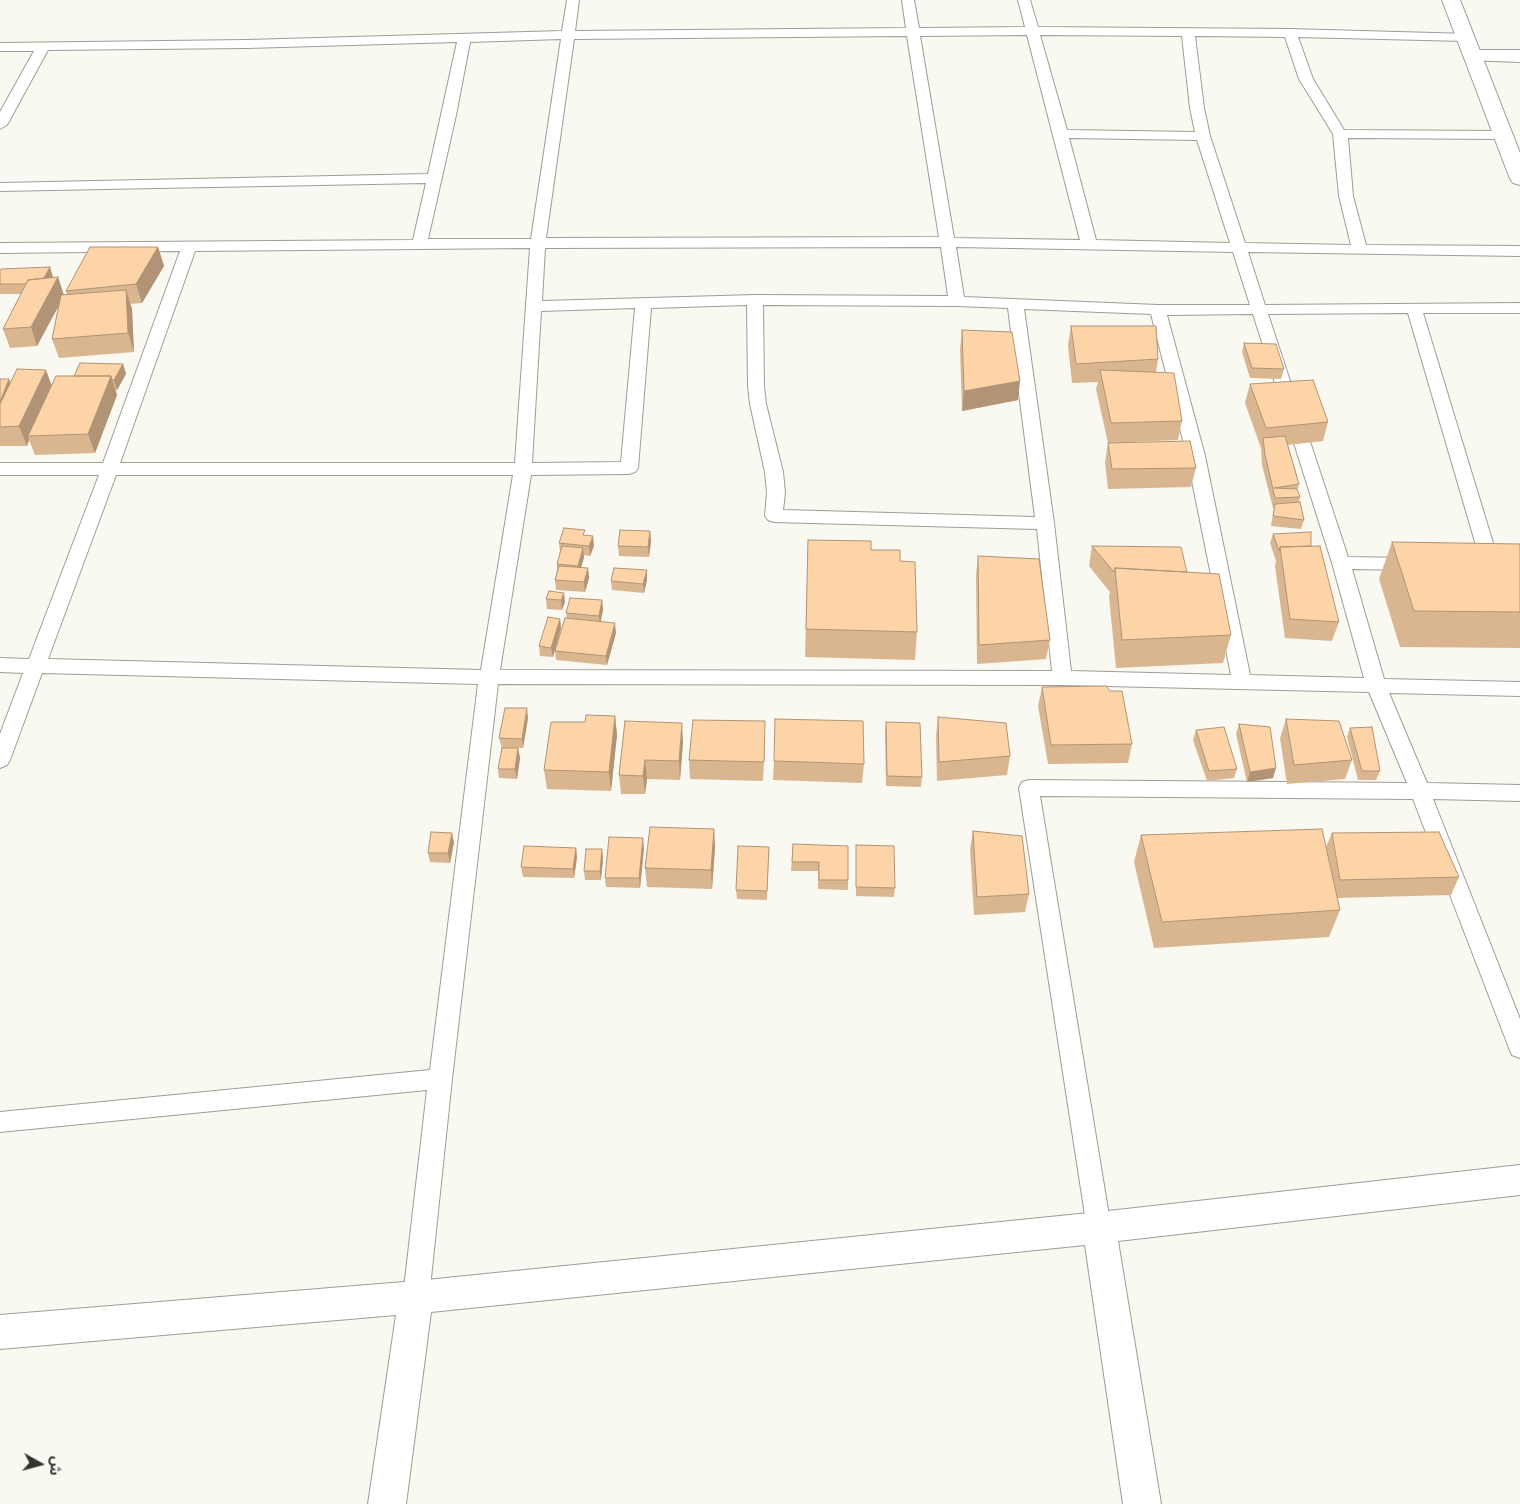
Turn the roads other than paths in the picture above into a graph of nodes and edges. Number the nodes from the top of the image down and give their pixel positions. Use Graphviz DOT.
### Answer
graph roads {
  1 [pos="573,0"];
  2 [pos="908,0"];
  3 [pos="1024,0"];
  4 [pos="1451,0"];
  5 [pos="1034,31"];
  6 [pos="1188,32"];
  7 [pos="912,33"];
  8 [pos="1290,33"];
  9 [pos="568,35"];
  10 [pos="1465,37"];
  11 [pos="464,38"];
  12 [pos="0,47"];
  13 [pos="43,47"];
  14 [pos="1473,56"];
  15 [pos="1520,56"];
  16 [pos="0,125"];
  17 [pos="1061,134"];
  18 [pos="1340,134"];
  19 [pos="1503,135"];
  20 [pos="1203,136"];
  21 [pos="434,178"];
  22 [pos="1520,179"];
  23 [pos="0,188"];
  24 [pos="946,242"];
  25 [pos="538,243"];
  26 [pos="1089,244"];
  27 [pos="418,245"];
  28 [pos="1239,247"];
  29 [pos="0,248"];
  30 [pos="189,248"];
  31 [pos="1360,250"];
  32 [pos="1520,251"];
  33 [pos="755,300"];
  34 [pos="957,300"];
  35 [pos="643,303"];
  36 [pos="1015,303"];
  37 [pos="533,306"];
  38 [pos="1414,308"];
  39 [pos="1520,308"];
  40 [pos="1158,310"];
  41 [pos="1259,310"];
  42 [pos="110,468"];
  43 [pos="0,469"];
  44 [pos="523,469"];
  45 [pos="1045,522"];
  46 [pos="1341,563"];
  47 [pos="1426,564"];
  48 [pos="1472,566"];
  49 [pos="1491,566"];
  50 [pos="1510,567"];
  51 [pos="36,664"];
  52 [pos="0,665"];
  53 [pos="489,677"];
  54 [pos="1062,678"];
  55 [pos="1242,682"];
  56 [pos="1376,685"];
  57 [pos="1520,689"];
  58 [pos="0,760"];
  59 [pos="1420,790"];
  60 [pos="1520,793"];
  61 [pos="1520,1048"];
  62 [pos="440,1079"];
  63 [pos="0,1122"];
  64 [pos="1520,1180"];
  65 [pos="1099,1228"];
  66 [pos="416,1297"];
  67 [pos="0,1332"];
  68 [pos="387,1504"];
  69 [pos="1142,1504"];
  1 -- 9 [label="lane"];
  2 -- 7 [label="lane"];
  3 -- 5 [label="lane"];
  4 -- 10 [label="street"];
  5 -- 6 [label="lane"];
  5 -- 7 [label="lane"];
  5 -- 17 [label="lane"];
  6 -- 8 [label="lane"];
  6 -- 20 [label="lane"];
  7 -- 9 [label="lane"];
  7 -- 24 [label="lane"];
  8 -- 10 [label="lane"];
  8 -- 18 [label="lane"];
  9 -- 11 [label="lane"];
  9 -- 25 [label="lane"];
  10 -- 14 [label="street"];
  11 -- 13 [label="lane"];
  11 -- 21 [label="lane"];
  12 -- 13 [label="lane"];
  13 -- 16 [label="lane"];
  14 -- 15 [label="street"];
  14 -- 19 [label="street"];
  17 -- 20 [label="lane"];
  17 -- 26 [label="lane"];
  18 -- 19 [label="lane"];
  18 -- 31 [label="lane"];
  19 -- 22 [label="street"];
  20 -- 28 [label="lane"];
  21 -- 23 [label="lane"];
  21 -- 27 [label="lane"];
  24 -- 25 [label="lane"];
  24 -- 26 [label="lane"];
  24 -- 34 [label="lane"];
  25 -- 27 [label="lane"];
  25 -- 37 [label="lane"];
  26 -- 28 [label="lane"];
  27 -- 30 [label="lane"];
  28 -- 31 [label="lane"];
  28 -- 41 [label="lane"];
  29 -- 30 [label="lane"];
  30 -- 42 [label="lane"];
  31 -- 32 [label="lane"];
  33 -- 34 [label="lane"];
  33 -- 35 [label="lane"];
  33 -- 45 [label="lane"];
  34 -- 36 [label="lane"];
  35 -- 37 [label="lane"];
  35 -- 44 [label="lane"];
  36 -- 40 [label="lane"];
  36 -- 45 [label="lane"];
  37 -- 44 [label="lane"];
  38 -- 39 [label="lane"];
  38 -- 41 [label="lane"];
  38 -- 49 [label="lane"];
  40 -- 41 [label="lane"];
  40 -- 55 [label="lane"];
  41 -- 46 [label="lane"];
  42 -- 43 [label="lane"];
  42 -- 44 [label="lane"];
  42 -- 51 [label="lane"];
  44 -- 53 [label="lane"];
  45 -- 54 [label="lane"];
  46 -- 47 [label="lane"];
  46 -- 56 [label="lane"];
  48 -- 49 [label="lane"];
  49 -- 50 [label="lane"];
  51 -- 52 [label="lane"];
  51 -- 53 [label="lane"];
  51 -- 58 [label="lane"];
  53 -- 54 [label="lane"];
  53 -- 62 [label="lane"];
  54 -- 55 [label="lane"];
  55 -- 56 [label="lane"];
  56 -- 57 [label="lane"];
  56 -- 59 [label="lane"];
  59 -- 60 [label="lane"];
  59 -- 61 [label="lane"];
  59 -- 65 [label="lane"];
  62 -- 63 [label="lane"];
  62 -- 66 [label="lane"];
  64 -- 65 [label="street"];
  65 -- 66 [label="street"];
  65 -- 69 [label="street"];
  66 -- 67 [label="street"];
  66 -- 68 [label="street"];
}
